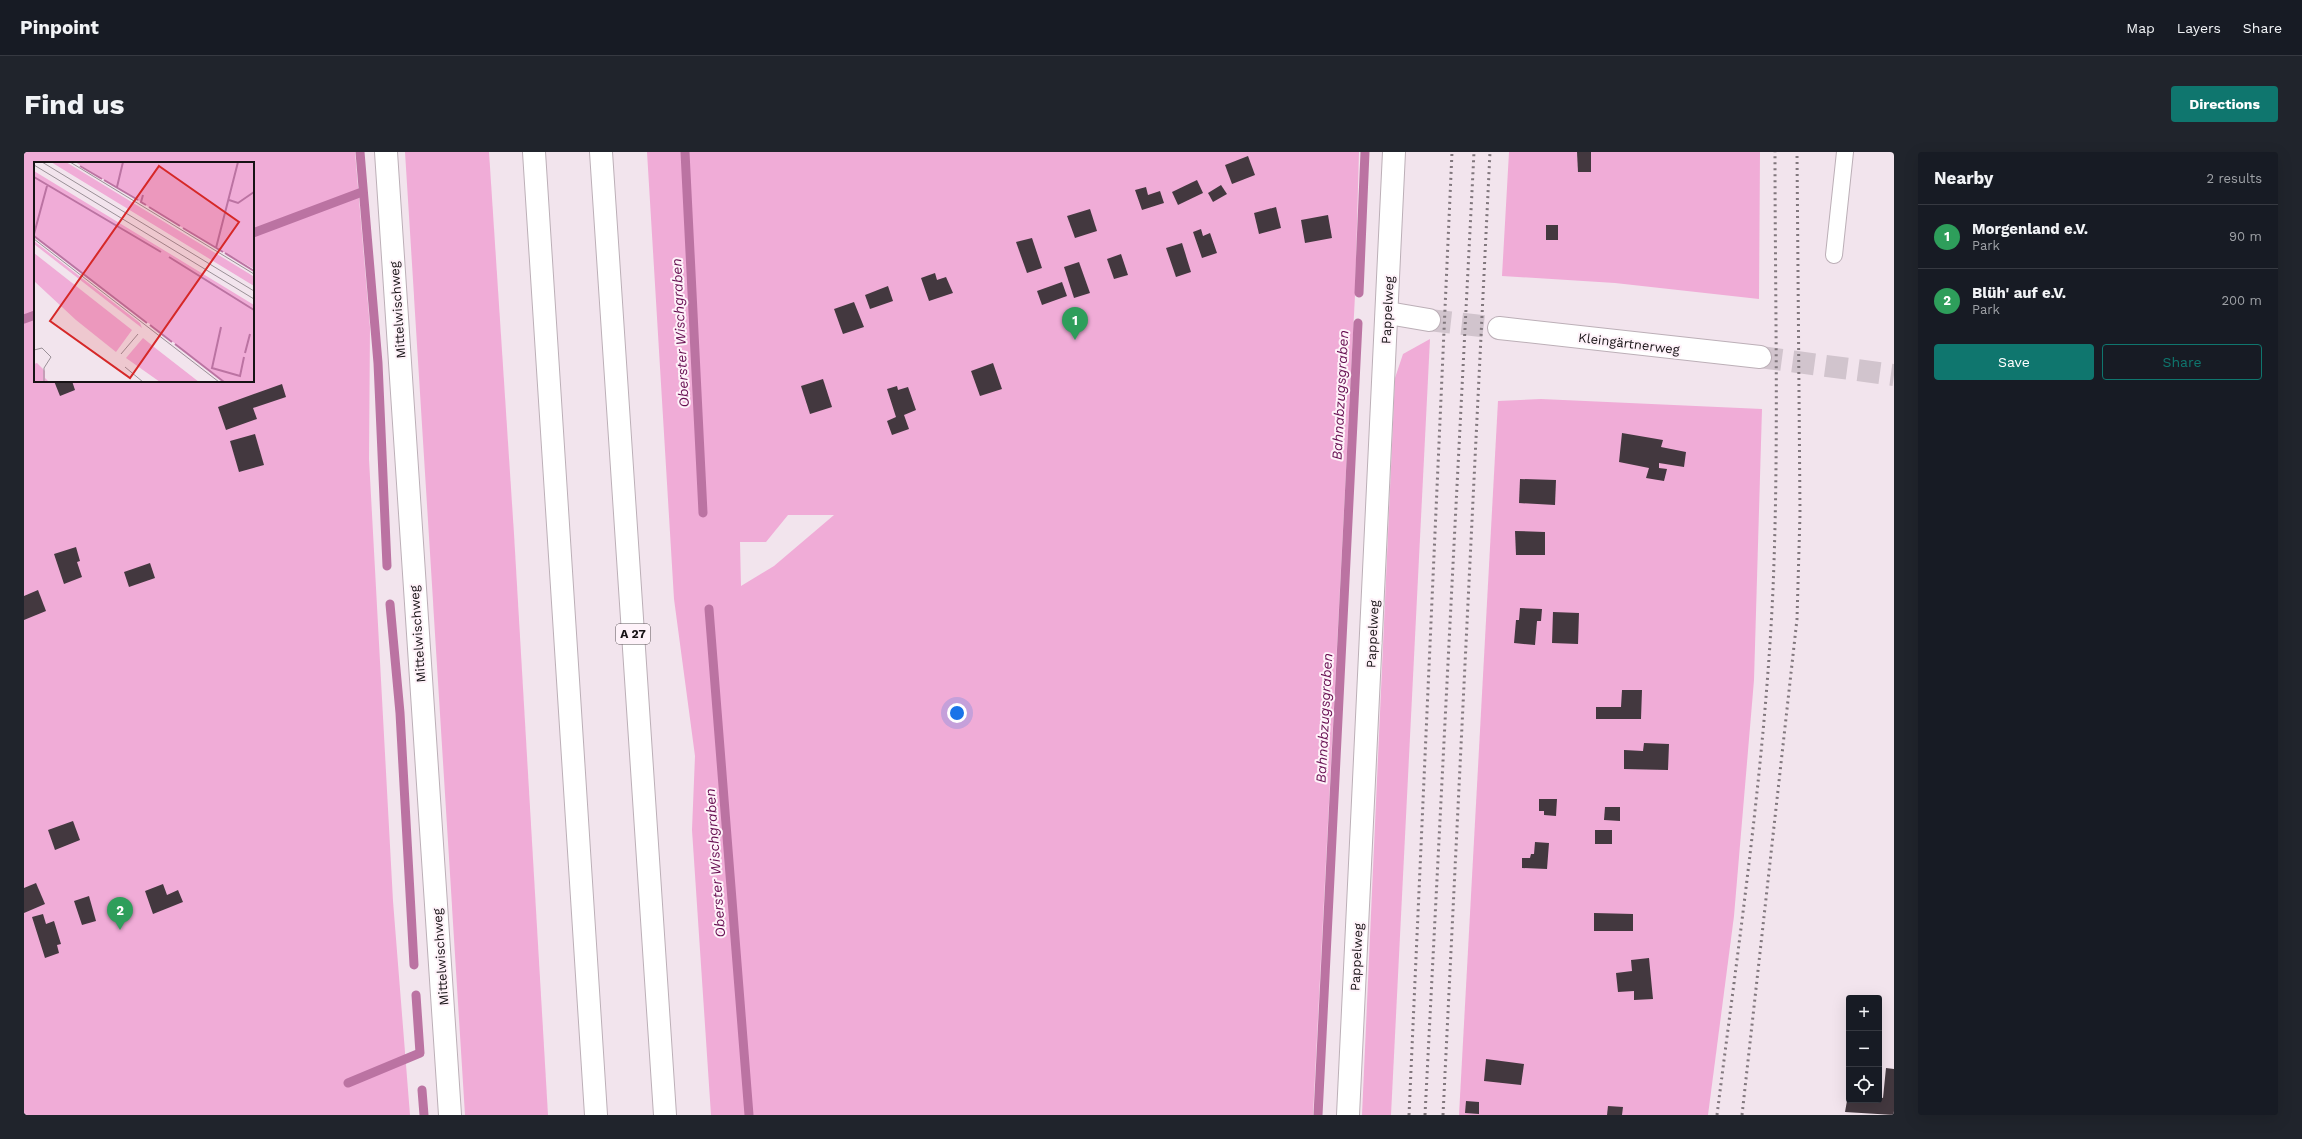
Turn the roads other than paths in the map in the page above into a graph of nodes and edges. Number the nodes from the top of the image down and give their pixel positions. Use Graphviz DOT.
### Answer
graph roads {
  1 [pos="386,152"];
  2 [pos="534,152"];
  3 [pos="601,152"];
  4 [pos="1394,152"];
  5 [pos="1845,152"];
  6 [pos="1834,255"];
  7 [pos="1388,313"];
  8 [pos="1429,320"];
  9 [pos="1499,328"];
  10 [pos="1760,357"];
  11 [pos="450,1115"];
  12 [pos="596,1115"];
  13 [pos="665,1115"];
  14 [pos="1348,1115"];
  1 -- 11 [label="main road, Mittelwischweg"];
  2 -- 12 [label="main road"];
  3 -- 13 [label="main road, A 27"];
  4 -- 7 [label="main road, Pappelweg"];
  5 -- 6 [label="lane"];
  7 -- 8 [label="main road"];
  7 -- 14 [label="main road, Pappelweg"];
  9 -- 10 [label="main road, Kleingärtnerweg"];
}
